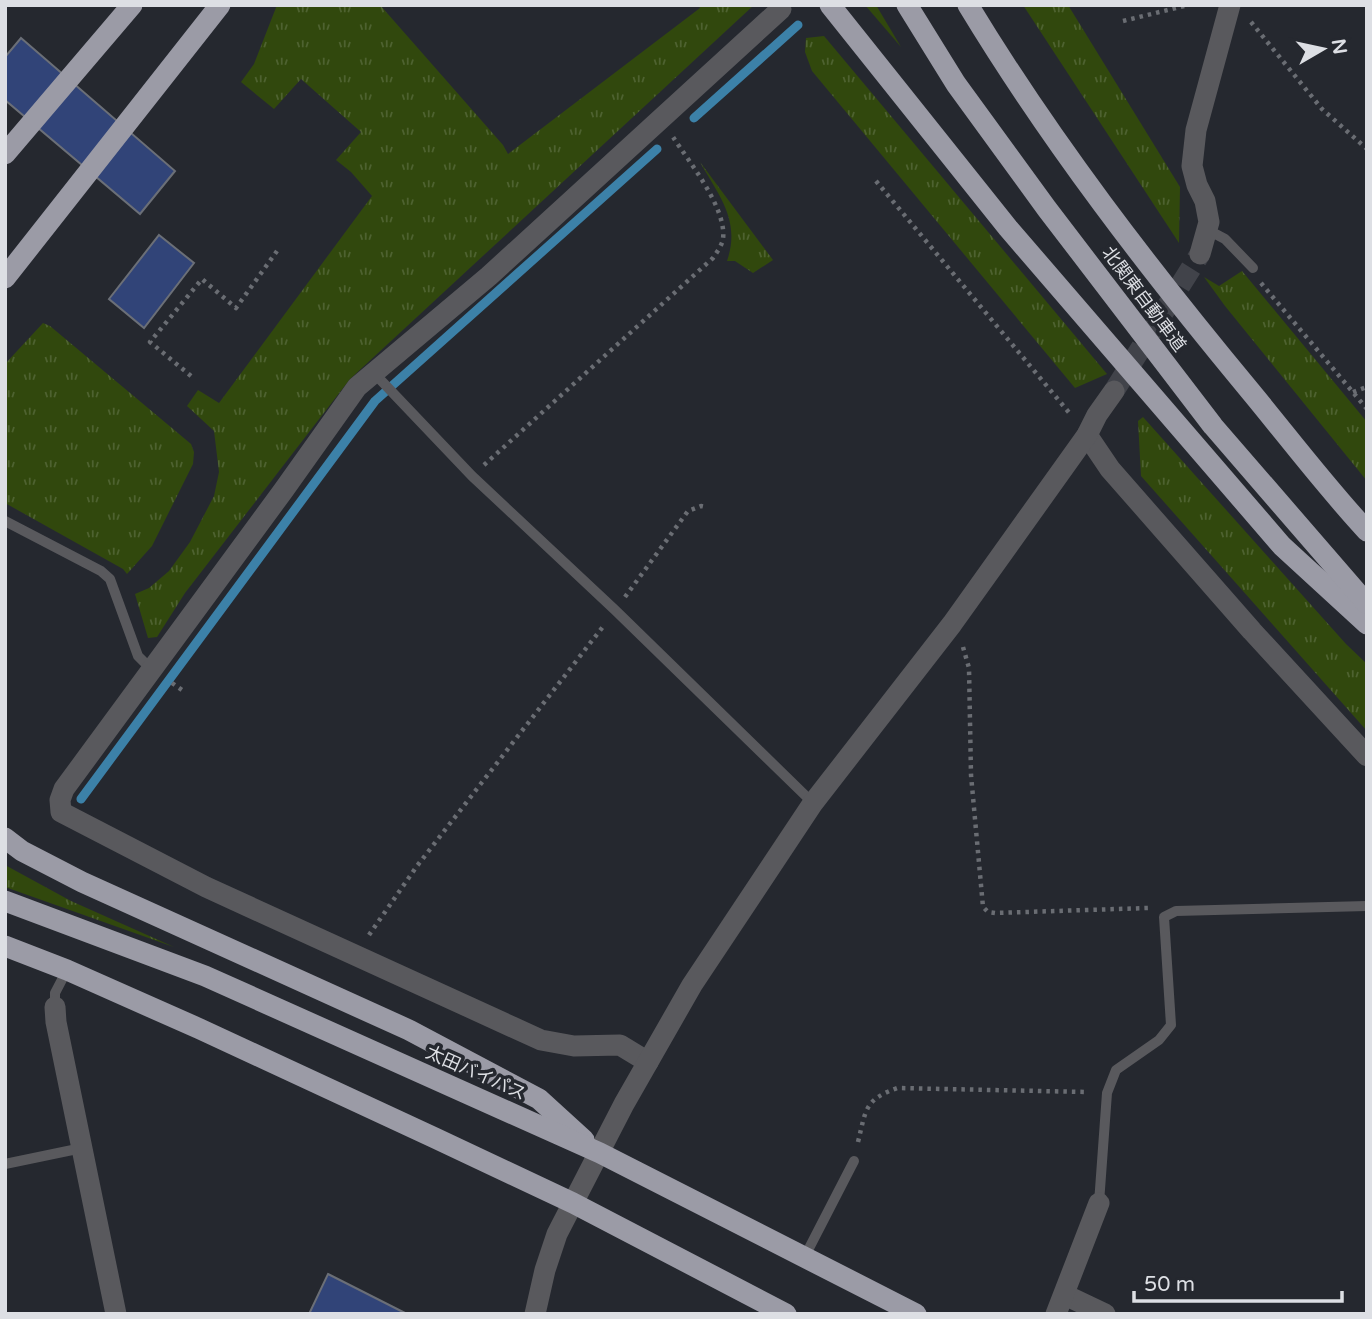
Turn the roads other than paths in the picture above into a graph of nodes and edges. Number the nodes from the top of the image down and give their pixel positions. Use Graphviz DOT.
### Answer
graph roads {
  1 [pos="132,5"];
  2 [pos="220,5"];
  3 [pos="830,5"];
  4 [pos="907,5"];
  5 [pos="970,5"];
  6 [pos="781,9"];
  7 [pos="1237,10"];
  8 [pos="5,154"];
  9 [pos="1208,230"];
  10 [pos="1200,254"];
  11 [pos="1253,268"];
  12 [pos="5,278"];
  13 [pos="373,372"];
  14 [pos="1114,391"];
  15 [pos="1087,435"];
  16 [pos="5,521"];
  17 [pos="1367,531"];
  18 [pos="1367,604"];
  19 [pos="1367,624"];
  20 [pos="151,669"];
  21 [pos="1367,756"];
  22 [pos="813,803"];
  23 [pos="5,838"];
  24 [pos="5,901"];
  25 [pos="1367,906"];
  26 [pos="5,946"];
  27 [pos="67,970"];
  28 [pos="55,1007"];
  29 [pos="648,1062"];
  30 [pos="82,1148"];
  31 [pos="600,1153"];
  32 [pos="854,1161"];
  33 [pos="5,1164"];
  34 [pos="573,1203"];
  35 [pos="1099,1203"];
  36 [pos="804,1258"];
  37 [pos="1061,1304"];
  38 [pos="116,1314"];
  39 [pos="535,1314"];
  40 [pos="786,1314"];
  41 [pos="916,1314"];
  42 [pos="1105,1314"];
  1 -- 8 [label="highway"];
  2 -- 12 [label="highway"];
  3 -- 19 [label="highway"];
  4 -- 18 [label="highway, 北関東自動車道"];
  5 -- 17 [label="highway, 北関東自動車道"];
  6 -- 13 [label="street"];
  7 -- 9 [label="street"];
  9 -- 10 [label="street"];
  9 -- 11 [label="lane"];
  13 -- 20 [label="street"];
  13 -- 22 [label="lane"];
  14 -- 15 [label="street"];
  15 -- 21 [label="street"];
  15 -- 22 [label="street"];
  16 -- 20 [label="lane"];
  20 -- 29 [label="street"];
  22 -- 29 [label="street"];
  23 -- 31 [label="highway"];
  24 -- 31 [label="highway, 太田バイパス"];
  25 -- 35 [label="lane"];
  26 -- 27 [label="highway"];
  27 -- 28 [label="lane"];
  27 -- 34 [label="highway"];
  28 -- 30 [label="street"];
  29 -- 31 [label="street"];
  30 -- 33 [label="lane"];
  30 -- 38 [label="street"];
  31 -- 34 [label="street"];
  31 -- 36 [label="highway, 太田バイパス"];
  32 -- 36 [label="lane"];
  34 -- 39 [label="street"];
  34 -- 40 [label="highway"];
  35 -- 37 [label="street"];
  36 -- 41 [label="highway, 太田バイパス"];
  37 -- 42 [label="street"];
}
